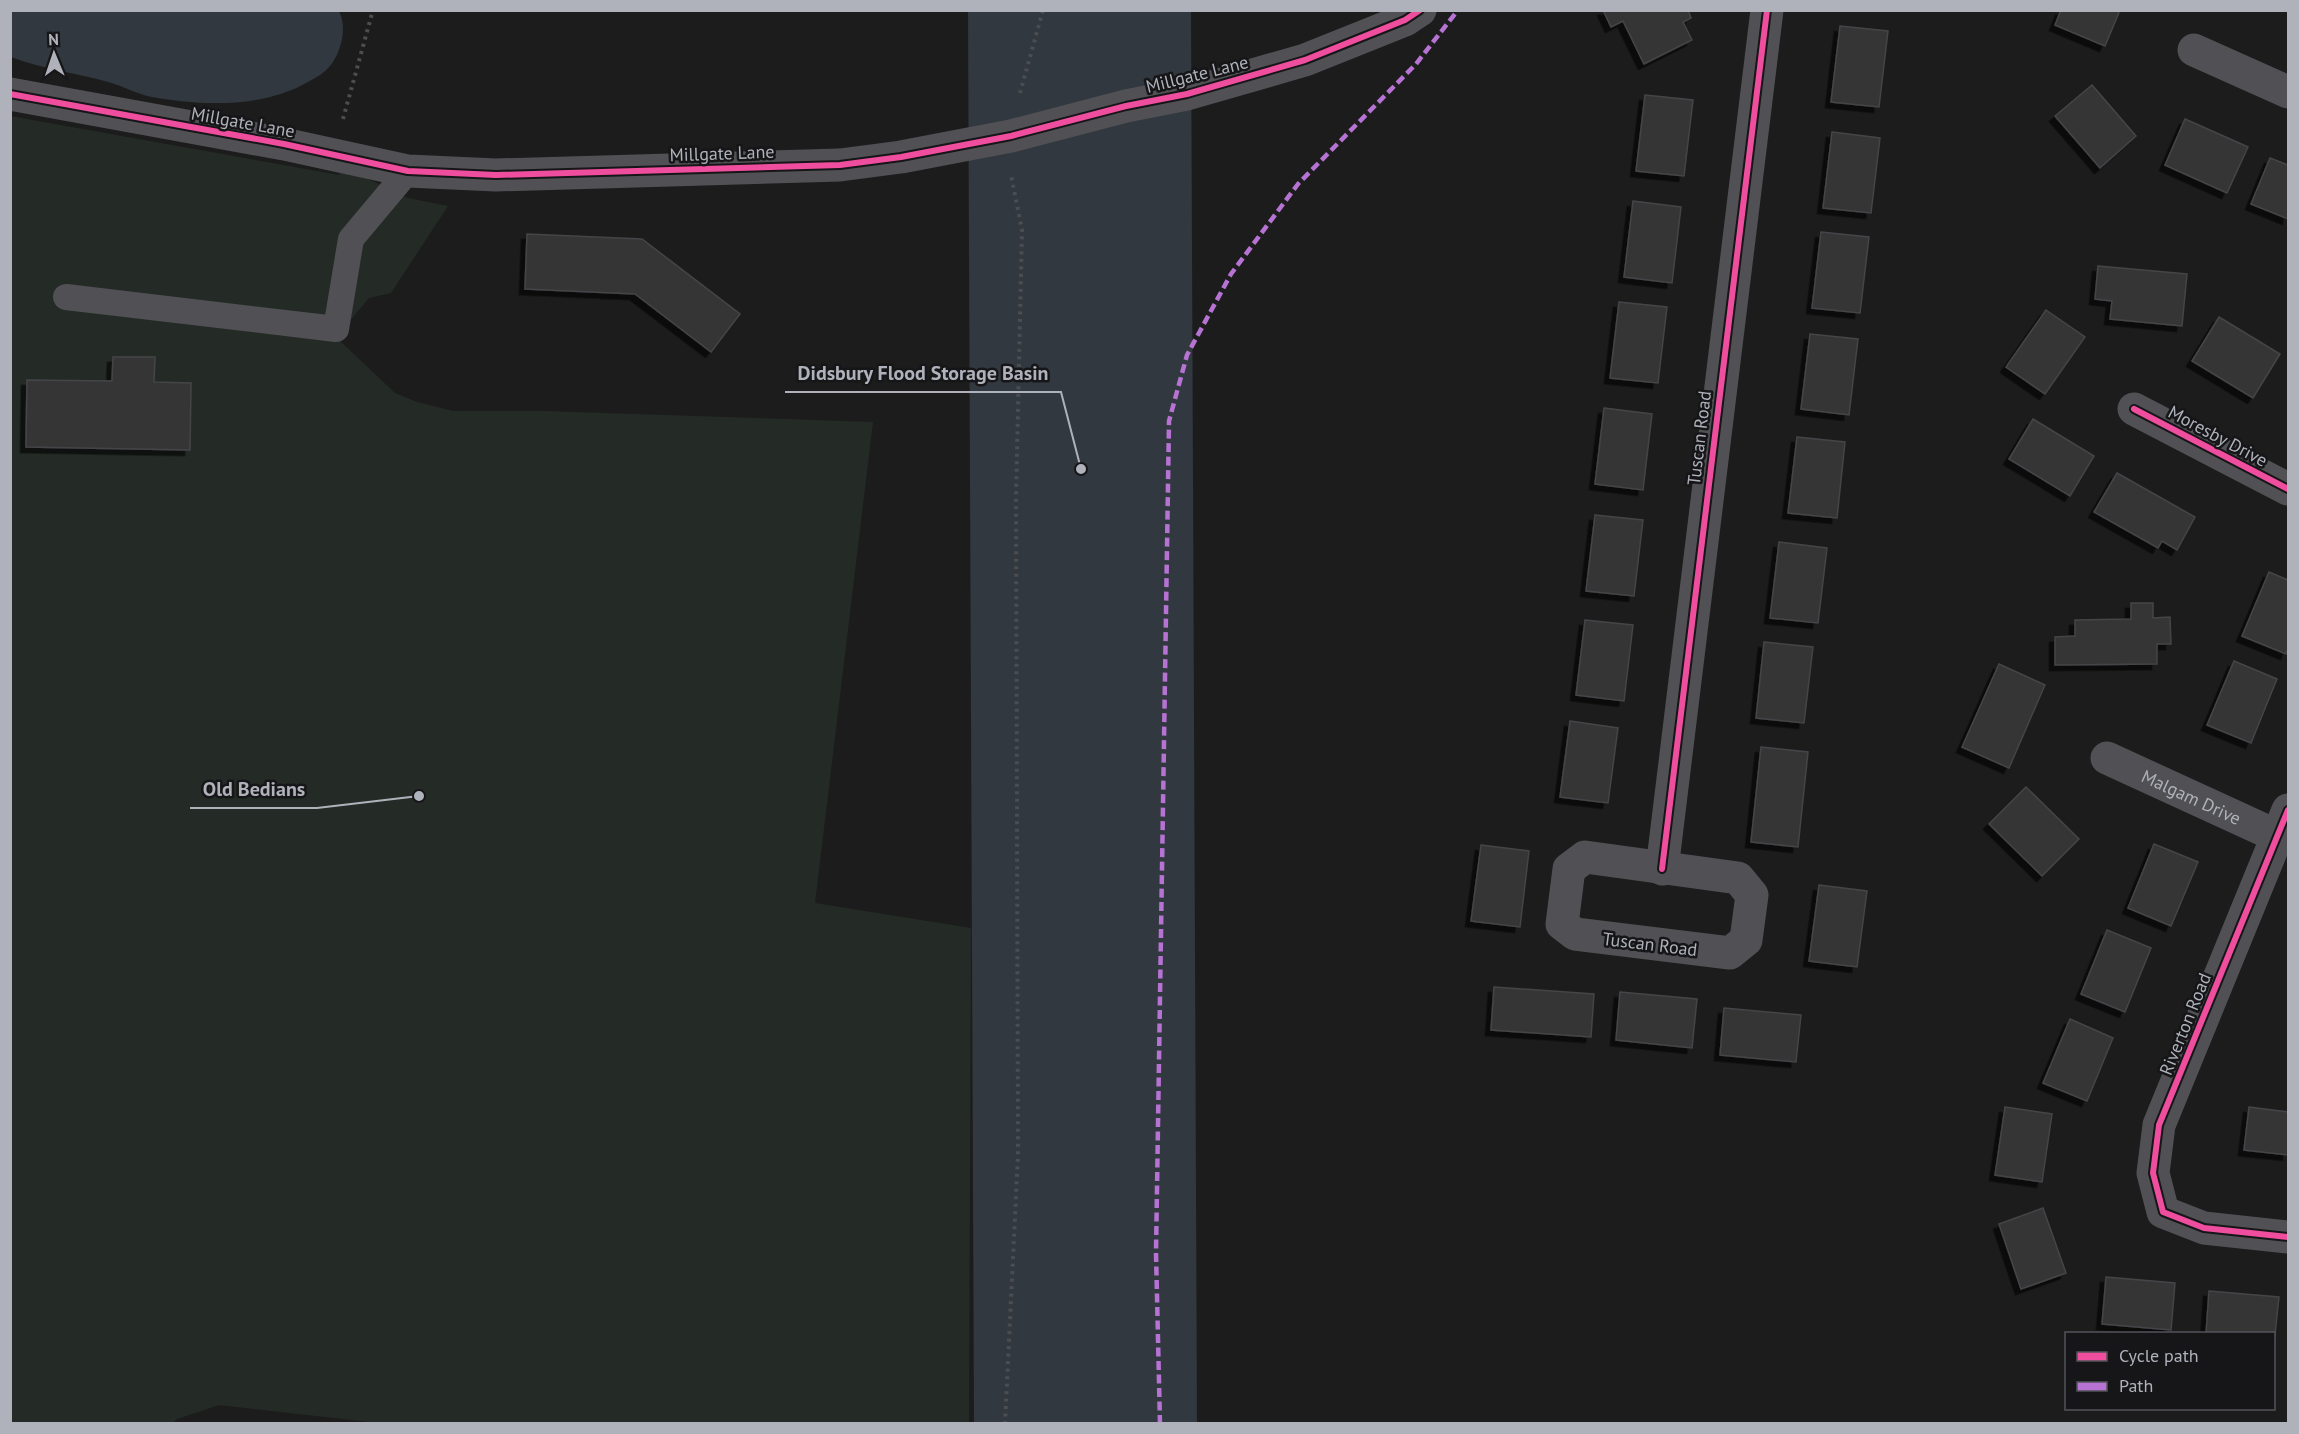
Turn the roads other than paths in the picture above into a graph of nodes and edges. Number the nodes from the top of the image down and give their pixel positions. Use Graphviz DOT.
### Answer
graph roads {
  1 [pos="1420,10"];
  2 [pos="1767,10"];
  3 [pos="2194,50"];
  4 [pos="2289,92"];
  5 [pos="10,94"];
  6 [pos="408,171"];
  7 [pos="66,297"];
  8 [pos="2134,409"];
  9 [pos="2289,489"];
  10 [pos="2107,758"];
  11 [pos="2283,823"];
  12 [pos="1662,868"];
  13 [pos="2289,1237"];
  1 -- 6 [label="street, Millgate Lane"];
  2 -- 12 [label="street, Tuscan Road"];
  3 -- 4 [label="street"];
  5 -- 6 [label="street, Millgate Lane"];
  6 -- 7 [label="lane"];
  8 -- 9 [label="street, Moresby Drive"];
  10 -- 11 [label="street, Malgam Drive"];
  11 -- 13 [label="street, Riverton Road"];
  12 -- 12 [label="street, Tuscan Road"];
}
